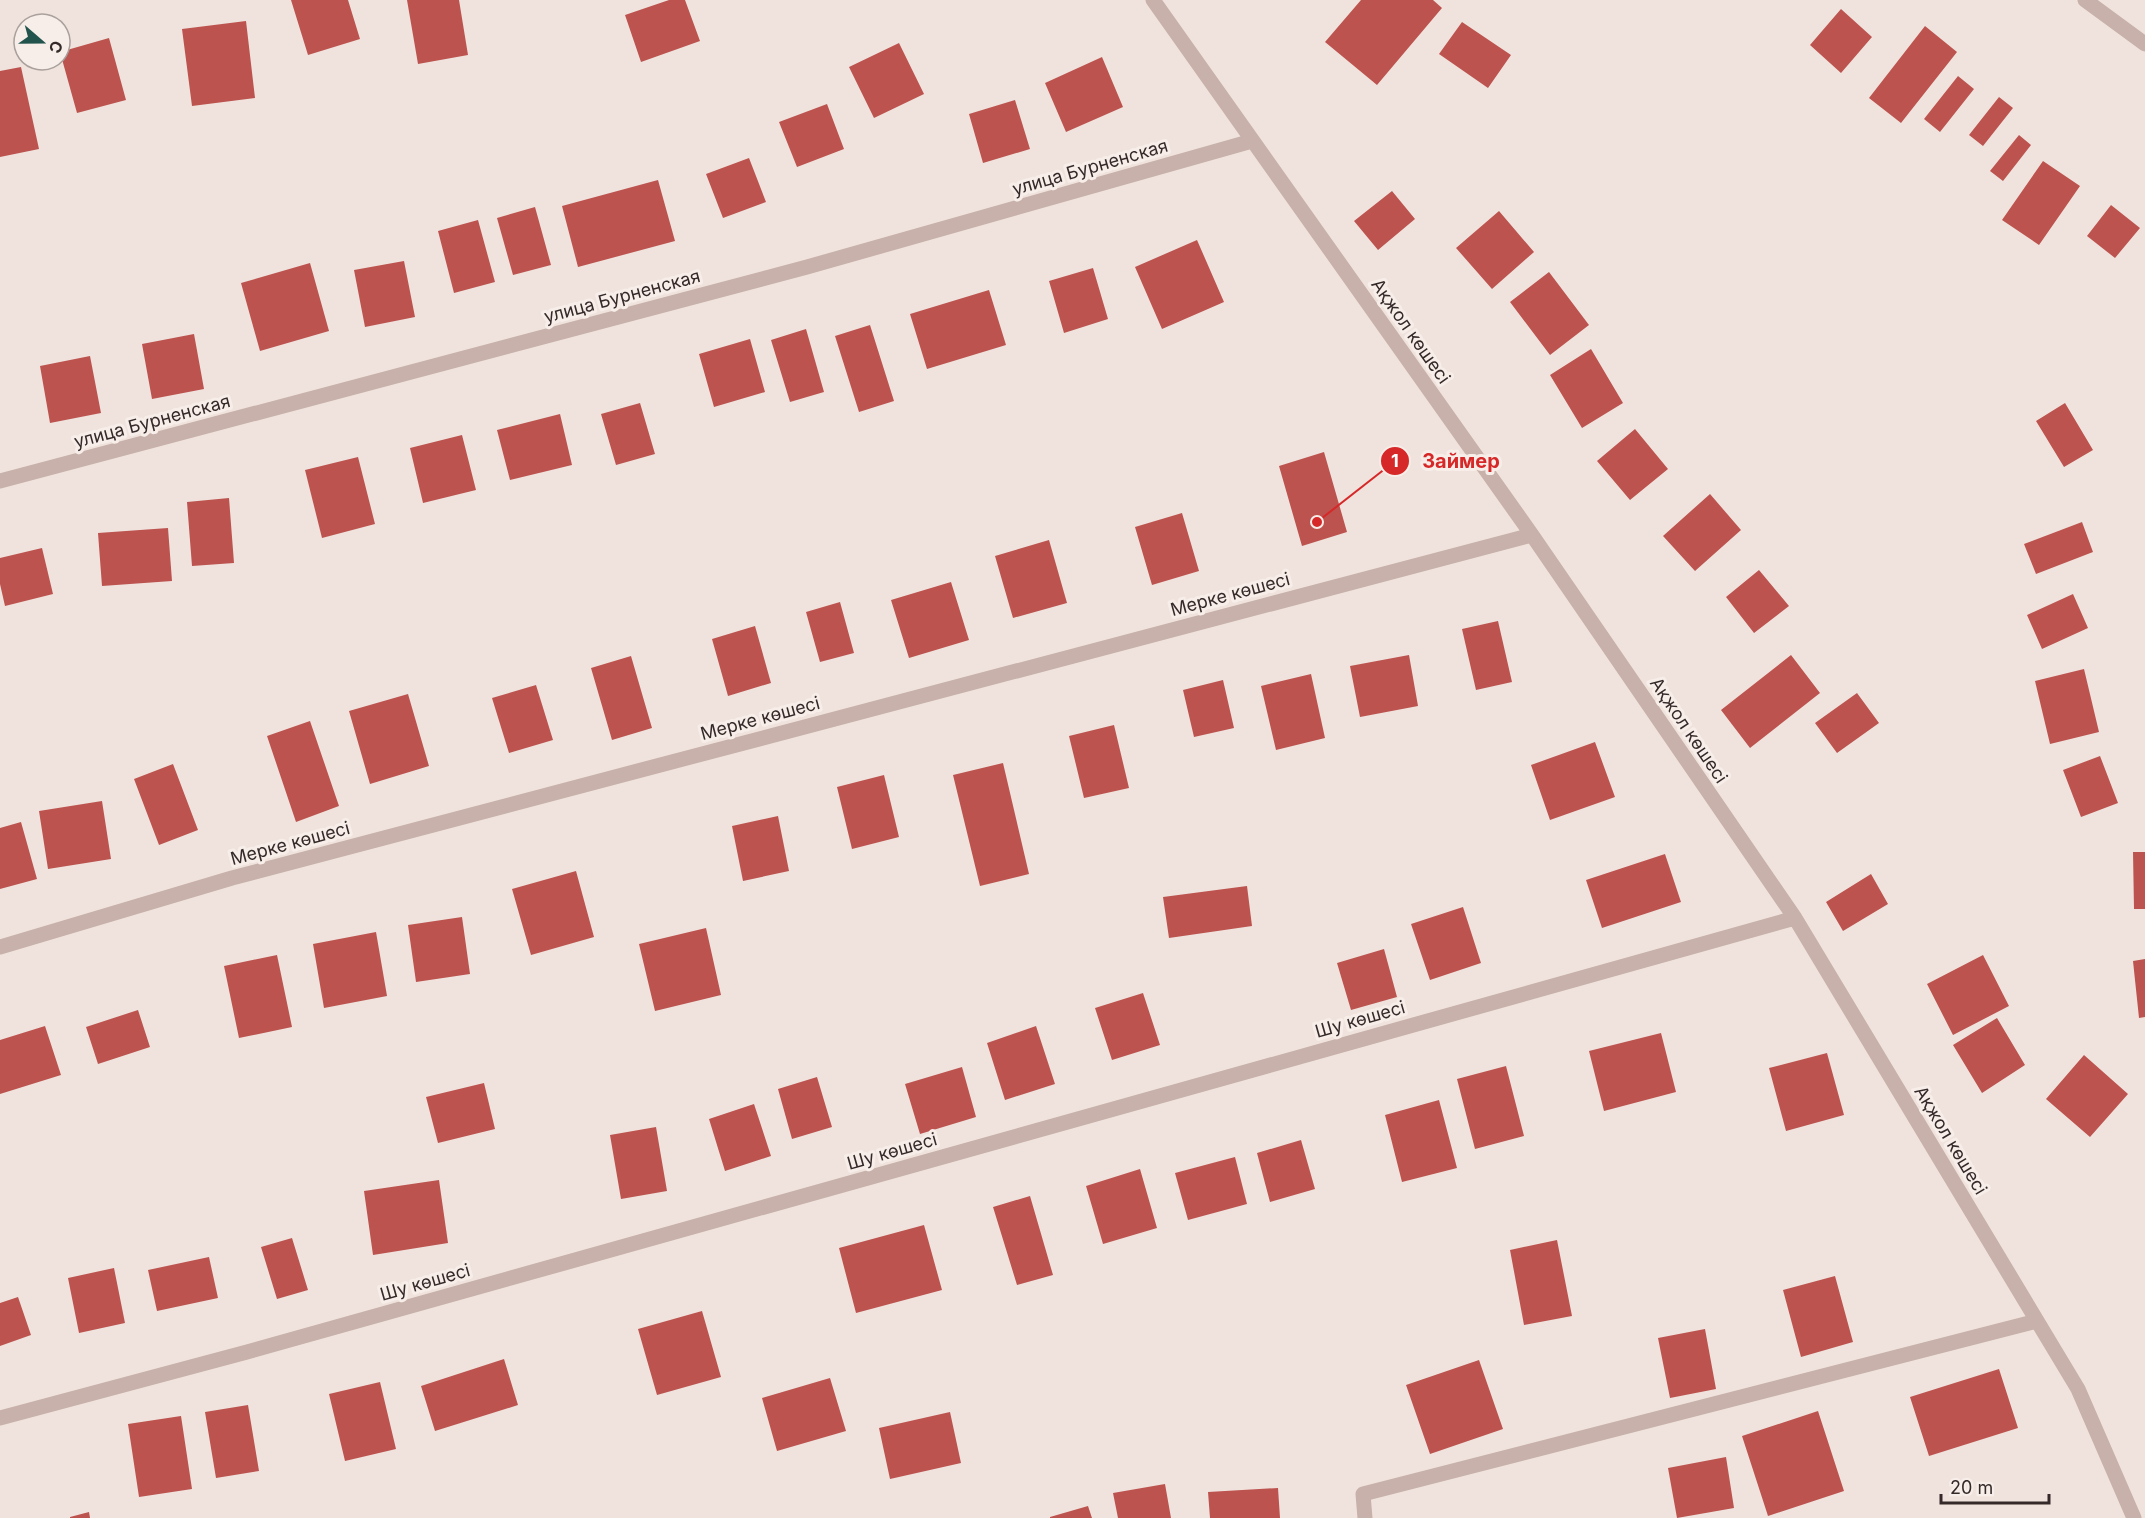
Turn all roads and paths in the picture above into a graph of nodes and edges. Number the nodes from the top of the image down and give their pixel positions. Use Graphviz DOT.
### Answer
graph roads {
  1 [pos="1153,0"];
  2 [pos="2085,0"];
  3 [pos="2145,44"];
  4 [pos="1252,141"];
  5 [pos="0,481"];
  6 [pos="1532,535"];
  7 [pos="1795,918"];
  8 [pos="0,947"];
  9 [pos="2037,1320"];
  10 [pos="0,1418"];
  11 [pos="1365,1518"];
  12 [pos="2134,1518"];
  1 -- 4 [label="street, Ақжол көшесі"];
  2 -- 3 [label="street"];
  4 -- 5 [label="street, улица Бурненская"];
  4 -- 6 [label="street, Ақжол көшесі"];
  6 -- 7 [label="street, Ақжол көшесі"];
  6 -- 8 [label="street, Мерке көшесі"];
  7 -- 9 [label="street, Ақжол көшесі"];
  7 -- 10 [label="street, Шу көшесі"];
  9 -- 11 [label="street"];
  9 -- 12 [label="street, Ақжол көшесі"];
}
